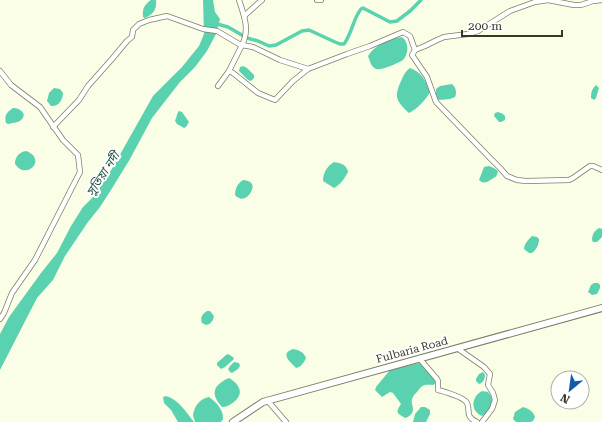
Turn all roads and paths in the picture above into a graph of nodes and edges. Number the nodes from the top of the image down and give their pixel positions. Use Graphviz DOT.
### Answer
graph roads {
  1 [pos="238,0"];
  2 [pos="262,0"];
  3 [pos="317,0"];
  4 [pos="321,0"];
  5 [pos="602,0"];
  6 [pos="244,16"];
  7 [pos="242,45"];
  8 [pos="415,50"];
  9 [pos="308,69"];
  10 [pos="0,71"];
  11 [pos="229,71"];
  12 [pos="218,86"];
  13 [pos="53,127"];
  14 [pos="602,170"];
  15 [pos="602,308"];
  16 [pos="0,319"];
  17 [pos="457,348"];
  18 [pos="420,358"];
  19 [pos="267,400"];
  20 [pos="233,422"];
  21 [pos="286,422"];
  22 [pos="477,422"];
  23 [pos="482,422"];
  1 -- 6 [label="street"];
  2 -- 6 [label="street"];
  3 -- 4 [label="street"];
  5 -- 8 [label="street"];
  6 -- 7 [label="street"];
  7 -- 9 [label="street"];
  7 -- 11 [label="street"];
  7 -- 13 [label="street"];
  8 -- 9 [label="street"];
  8 -- 14 [label="street"];
  9 -- 11 [label="street"];
  10 -- 13 [label="street"];
  11 -- 12 [label="street"];
  13 -- 16 [label="street"];
  15 -- 17 [label="main road, Fulbaria Road"];
  17 -- 18 [label="main road, Fulbaria Road"];
  17 -- 23 [label="street"];
  18 -- 19 [label="main road, Fulbaria Road"];
  18 -- 22 [label="street"];
  19 -- 20 [label="main road, Fulbaria Road"];
  19 -- 21 [label="street"];
}
